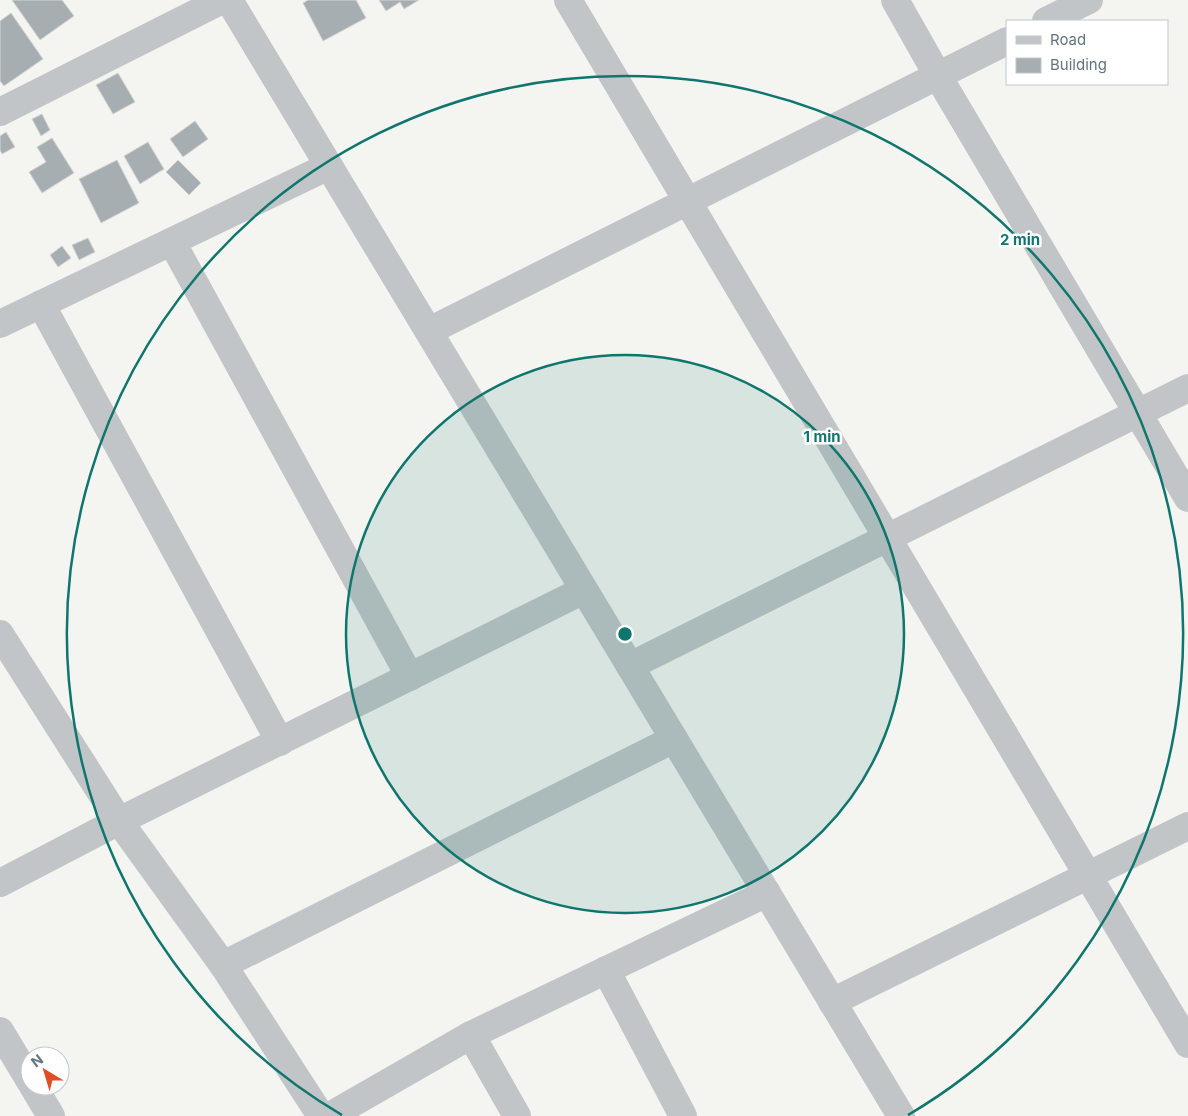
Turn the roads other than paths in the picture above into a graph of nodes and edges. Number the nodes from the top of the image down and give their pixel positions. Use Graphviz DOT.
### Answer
graph roads {
  1 [pos="222,0"];
  2 [pos="229,0"];
  3 [pos="568,0"];
  4 [pos="895,0"];
  5 [pos="1089,0"];
  6 [pos="1048,20"];
  7 [pos="1006,42"];
  8 [pos="938,76"];
  9 [pos="0,112"];
  10 [pos="330,166"];
  11 [pos="688,202"];
  12 [pos="172,242"];
  13 [pos="41,304"];
  14 [pos="0,324"];
  15 [pos="429,332"];
  16 [pos="1188,388"];
  17 [pos="1138,414"];
  18 [pos="1188,498"];
  19 [pos="888,538"];
  20 [pos="584,590"];
  21 [pos="0,634"];
  22 [pos="630,666"];
  23 [pos="410,677"];
  24 [pos="674,739"];
  25 [pos="280,742"];
  26 [pos="119,821"];
  27 [pos="1188,826"];
  28 [pos="1088,875"];
  29 [pos="0,884"];
  30 [pos="766,893"];
  31 [pos="223,965"];
  32 [pos="606,970"];
  33 [pos="832,1002"];
  34 [pos="0,1031"];
  35 [pos="471,1035"];
  36 [pos="1188,1044"];
  37 [pos="20,1064"];
  38 [pos="39,1096"];
  39 [pos="51,1116"];
  40 [pos="321,1116"];
  41 [pos="330,1116"];
  42 [pos="517,1116"];
  43 [pos="683,1116"];
  44 [pos="901,1116"];
  1 -- 9 [label="street"];
  2 -- 10 [label="street"];
  3 -- 11 [label="street"];
  4 -- 8 [label="street"];
  5 -- 6 [label="street"];
  7 -- 8 [label="street"];
  8 -- 11 [label="street"];
  8 -- 17 [label="street"];
  10 -- 12 [label="street"];
  10 -- 15 [label="street"];
  11 -- 15 [label="street"];
  11 -- 19 [label="street"];
  12 -- 13 [label="street"];
  12 -- 23 [label="street"];
  13 -- 14 [label="street"];
  13 -- 25 [label="street"];
  15 -- 20 [label="street"];
  16 -- 17 [label="street"];
  17 -- 18 [label="street"];
  17 -- 19 [label="street"];
  19 -- 22 [label="street"];
  19 -- 28 [label="street"];
  20 -- 22 [label="street"];
  20 -- 23 [label="street"];
  21 -- 26 [label="street"];
  22 -- 24 [label="street"];
  23 -- 25 [label="street"];
  24 -- 30 [label="street"];
  24 -- 31 [label="street"];
  25 -- 26 [label="street"];
  26 -- 29 [label="street"];
  26 -- 31 [label="street"];
  27 -- 28 [label="street"];
  28 -- 33 [label="street"];
  28 -- 36 [label="street"];
  30 -- 32 [label="street"];
  30 -- 33 [label="street"];
  31 -- 40 [label="street"];
  32 -- 35 [label="street"];
  32 -- 43 [label="street"];
  33 -- 44 [label="street"];
  34 -- 37 [label="street"];
  35 -- 41 [label="street"];
  35 -- 42 [label="street"];
  38 -- 39 [label="street"];
}
